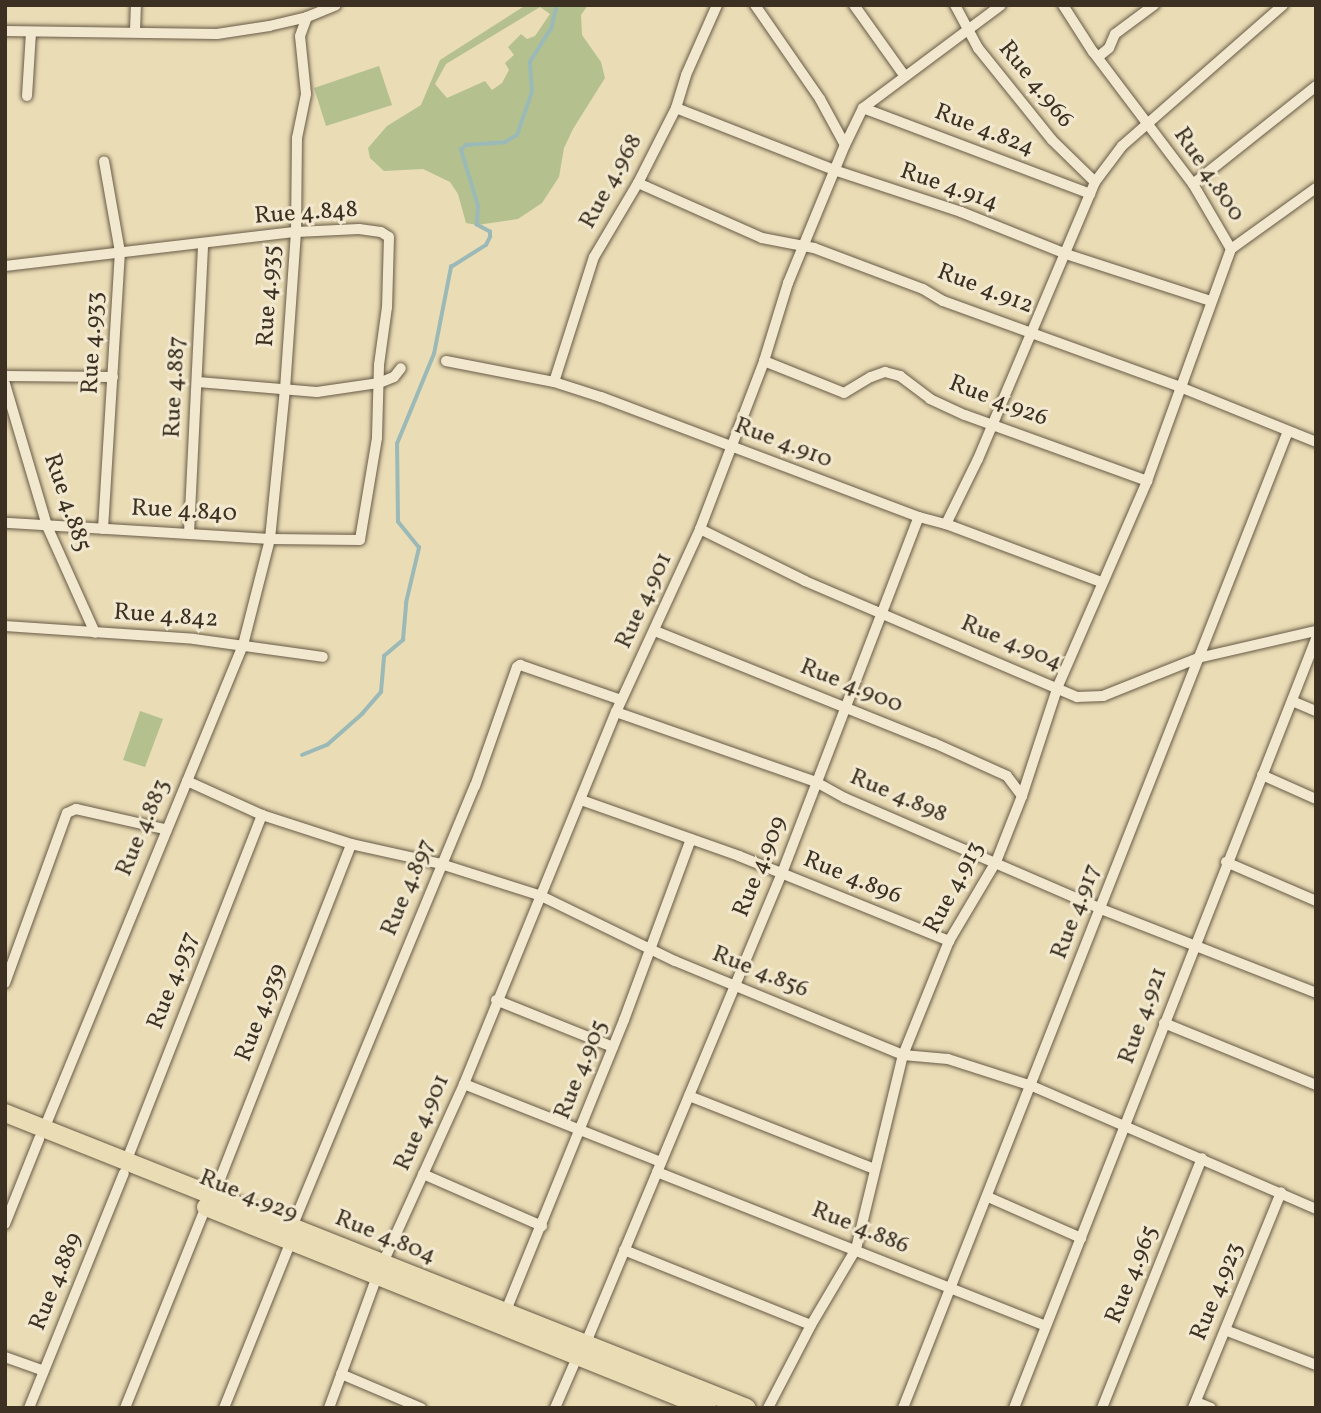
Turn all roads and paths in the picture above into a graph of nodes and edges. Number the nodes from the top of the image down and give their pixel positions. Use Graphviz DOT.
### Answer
graph roads {
  1 [pos="136,5"];
  2 [pos="336,5"];
  3 [pos="717,5"];
  4 [pos="755,5"];
  5 [pos="854,5"];
  6 [pos="955,5"];
  7 [pos="1001,5"];
  8 [pos="1063,5"];
  9 [pos="1154,5"];
  10 [pos="1280,6"];
  11 [pos="307,17"];
  12 [pos="970,29"];
  13 [pos="5,31"];
  14 [pos="135,31"];
  15 [pos="31,32"];
  16 [pos="1098,57"];
  17 [pos="904,75"];
  18 [pos="1316,86"];
  19 [pos="27,96"];
  20 [pos="676,108"];
  21 [pos="863,108"];
  22 [pos="1149,124"];
  23 [pos="845,145"];
  24 [pos="104,161"];
  25 [pos="834,170"];
  26 [pos="1095,182"];
  27 [pos="638,183"];
  28 [pos="1192,184"];
  29 [pos="1316,188"];
  30 [pos="1090,194"];
  31 [pos="296,232"];
  32 [pos="203,244"];
  33 [pos="806,246"];
  34 [pos="1231,249"];
  35 [pos="120,251"];
  36 [pos="1066,254"];
  37 [pos="5,267"];
  38 [pos="1211,302"];
  39 [pos="1031,331"];
  40 [pos="446,361"];
  41 [pos="764,361"];
  42 [pos="401,368"];
  43 [pos="5,376"];
  44 [pos="113,377"];
  45 [pos="198,382"];
  46 [pos="554,382"];
  47 [pos="380,383"];
  48 [pos="5,384"];
  49 [pos="1180,387"];
  50 [pos="285,389"];
  51 [pos="993,424"];
  52 [pos="1288,430"];
  53 [pos="1316,442"];
  54 [pos="731,447"];
  55 [pos="1147,481"];
  56 [pos="919,517"];
  57 [pos="5,523"];
  58 [pos="946,524"];
  59 [pos="47,526"];
  60 [pos="103,529"];
  61 [pos="700,529"];
  62 [pos="188,533"];
  63 [pos="270,539"];
  64 [pos="360,540"];
  65 [pos="1101,582"];
  66 [pos="880,612"];
  67 [pos="5,626"];
  68 [pos="655,631"];
  69 [pos="1316,631"];
  70 [pos="95,633"];
  71 [pos="1316,639"];
  72 [pos="243,645"];
  73 [pos="323,657"];
  74 [pos="1198,658"];
  75 [pos="1058,686"];
  76 [pos="621,700"];
  77 [pos="1292,701"];
  78 [pos="848,708"];
  79 [pos="1316,711"];
  80 [pos="615,712"];
  81 [pos="1262,775"];
  82 [pos="187,781"];
  83 [pos="816,782"];
  84 [pos="1022,796"];
  85 [pos="1316,799"];
  86 [pos="581,800"];
  87 [pos="262,815"];
  88 [pos="165,829"];
  89 [pos="691,839"];
  90 [pos="351,844"];
  91 [pos="996,862"];
  92 [pos="1226,862"];
  93 [pos="441,864"];
  94 [pos="782,873"];
  95 [pos="539,895"];
  96 [pos="1316,901"];
  97 [pos="1101,909"];
  98 [pos="949,942"];
  99 [pos="1194,944"];
  100 [pos="652,948"];
  101 [pos="5,983"];
  102 [pos="735,986"];
  103 [pos="1316,993"];
  104 [pos="496,1000"];
  105 [pos="1164,1024"];
  106 [pos="613,1047"];
  107 [pos="903,1055"];
  108 [pos="464,1084"];
  109 [pos="1316,1085"];
  110 [pos="1032,1086"];
  111 [pos="689,1096"];
  112 [pos="5,1113"];
  113 [pos="1126,1125"];
  114 [pos="5,1126"];
  115 [pos="580,1130"];
  116 [pos="41,1134"];
  117 [pos="1202,1158"];
  118 [pos="125,1167"];
  119 [pos="659,1167"];
  120 [pos="874,1169"];
  121 [pos="424,1174"];
  122 [pos="1281,1192"];
  123 [pos="988,1197"];
  124 [pos="209,1202"];
  125 [pos="1316,1209"];
  126 [pos="5,1224"];
  127 [pos="542,1226"];
  128 [pos="291,1234"];
  129 [pos="1081,1238"];
  130 [pos="624,1250"];
  131 [pos="856,1250"];
  132 [pos="380,1270"];
  133 [pos="950,1290"];
  134 [pos="505,1313"];
  135 [pos="811,1325"];
  136 [pos="1046,1326"];
  137 [pos="1225,1330"];
  138 [pos="581,1350"];
  139 [pos="5,1357"];
  140 [pos="1316,1365"];
  141 [pos="44,1371"];
  142 [pos="341,1374"];
  143 [pos="1194,1405"];
  144 [pos="29,1408"];
  145 [pos="125,1408"];
  146 [pos="224,1408"];
  147 [pos="329,1408"];
  148 [pos="421,1408"];
  149 [pos="555,1408"];
  150 [pos="707,1408"];
  151 [pos="747,1408"];
  152 [pos="768,1408"];
  153 [pos="904,1408"];
  154 [pos="1014,1408"];
  155 [pos="1102,1408"];
  156 [pos="1211,1408"];
  1 -- 14 [label="street"];
  2 -- 11 [label="street"];
  3 -- 20 [label="street, Rue 4.968"];
  4 -- 23 [label="street"];
  5 -- 17 [label="street"];
  6 -- 12 [label="street, Rue 4.966"];
  7 -- 12 [label="street, Rue 4.901"];
  8 -- 16 [label="street, Rue 4.800"];
  9 -- 16 [label="street"];
  10 -- 22 [label="street"];
  11 -- 14 [label="street"];
  11 -- 31 [label="street, Rue 4.935"];
  12 -- 17 [label="street, Rue 4.901"];
  12 -- 26 [label="street, Rue 4.966"];
  13 -- 15 [label="street"];
  14 -- 15 [label="street"];
  15 -- 19 [label="street"];
  16 -- 22 [label="street, Rue 4.800"];
  17 -- 21 [label="street, Rue 4.901"];
  18 -- 28 [label="street"];
  20 -- 25 [label="street, Rue 4.914"];
  20 -- 27 [label="street, Rue 4.968"];
  21 -- 23 [label="street, Rue 4.901"];
  21 -- 30 [label="street, Rue 4.824"];
  22 -- 26 [label="street"];
  22 -- 28 [label="street, Rue 4.800"];
  23 -- 25 [label="street, Rue 4.901"];
  24 -- 35 [label="street, Rue 4.933"];
  25 -- 33 [label="street, Rue 4.901"];
  25 -- 36 [label="street, Rue 4.914"];
  26 -- 30 [label="street"];
  27 -- 33 [label="street, Rue 4.912"];
  27 -- 46 [label="street, Rue 4.968"];
  28 -- 34 [label="street, Rue 4.800"];
  29 -- 34 [label="street"];
  30 -- 36 [label="street"];
  31 -- 32 [label="street, Rue 4.848"];
  31 -- 47 [label="street, Rue 4.848"];
  31 -- 50 [label="street, Rue 4.935"];
  32 -- 35 [label="street, Rue 4.848"];
  32 -- 45 [label="street, Rue 4.887"];
  33 -- 39 [label="street, Rue 4.912"];
  33 -- 41 [label="street, Rue 4.901"];
  34 -- 38 [label="street, Rue 4.800"];
  35 -- 37 [label="street, Rue 4.848"];
  35 -- 44 [label="street, Rue 4.933"];
  36 -- 38 [label="street, Rue 4.914"];
  36 -- 39 [label="street"];
  38 -- 49 [label="street, Rue 4.800"];
  39 -- 49 [label="street, Rue 4.912"];
  39 -- 51 [label="street"];
  40 -- 46 [label="street, Rue 4.910"];
  41 -- 51 [label="street, Rue 4.926"];
  41 -- 54 [label="street, Rue 4.901"];
  42 -- 47 [label="street"];
  43 -- 44 [label="street"];
  44 -- 60 [label="street, Rue 4.933"];
  45 -- 50 [label="street"];
  45 -- 62 [label="street, Rue 4.887"];
  46 -- 54 [label="street, Rue 4.910"];
  47 -- 50 [label="street"];
  47 -- 64 [label="street, Rue 4.848"];
  48 -- 59 [label="street, Rue 4.885"];
  49 -- 52 [label="street, Rue 4.912"];
  49 -- 55 [label="street, Rue 4.913"];
  50 -- 63 [label="street, Rue 4.935"];
  51 -- 55 [label="street, Rue 4.926"];
  51 -- 58 [label="street"];
  52 -- 53 [label="street, Rue 4.912"];
  52 -- 74 [label="street, Rue 4.917"];
  54 -- 56 [label="street, Rue 4.910"];
  54 -- 61 [label="street, Rue 4.901"];
  55 -- 65 [label="street, Rue 4.913"];
  56 -- 58 [label="street, Rue 4.910"];
  56 -- 66 [label="street, Rue 4.909"];
  57 -- 59 [label="street, Rue 4.840"];
  58 -- 65 [label="street, Rue 4.910"];
  59 -- 60 [label="street, Rue 4.840"];
  59 -- 70 [label="street, Rue 4.885"];
  60 -- 62 [label="street, Rue 4.840"];
  61 -- 66 [label="street, Rue 4.904"];
  61 -- 68 [label="street, Rue 4.901"];
  62 -- 63 [label="street, Rue 4.840"];
  63 -- 64 [label="street, Rue 4.840"];
  63 -- 72 [label="street, Rue 4.883"];
  65 -- 75 [label="street, Rue 4.913"];
  66 -- 75 [label="street, Rue 4.904"];
  66 -- 78 [label="street, Rue 4.909"];
  67 -- 70 [label="street, Rue 4.842"];
  68 -- 76 [label="street, Rue 4.901"];
  68 -- 78 [label="street, Rue 4.900"];
  69 -- 74 [label="street, Rue 4.904"];
  70 -- 72 [label="street, Rue 4.842"];
  71 -- 77 [label="street, Rue 4.921"];
  72 -- 73 [label="street, Rue 4.842"];
  72 -- 82 [label="street, Rue 4.883"];
  74 -- 75 [label="street, Rue 4.904"];
  74 -- 97 [label="street, Rue 4.917"];
  75 -- 84 [label="street, Rue 4.913"];
  76 -- 80 [label="street, Rue 4.901"];
  76 -- 93 [label="street, Rue 4.897"];
  77 -- 79 [label="street"];
  77 -- 81 [label="street, Rue 4.921"];
  78 -- 83 [label="street, Rue 4.909"];
  78 -- 84 [label="street, Rue 4.900"];
  80 -- 83 [label="street, Rue 4.898"];
  80 -- 86 [label="street, Rue 4.901"];
  81 -- 85 [label="street"];
  81 -- 92 [label="street, Rue 4.921"];
  82 -- 87 [label="street, Rue 4.856"];
  82 -- 88 [label="street, Rue 4.883"];
  83 -- 91 [label="street, Rue 4.898"];
  83 -- 94 [label="street, Rue 4.909"];
  84 -- 91 [label="street, Rue 4.913"];
  86 -- 89 [label="street, Rue 4.896"];
  86 -- 95 [label="street, Rue 4.901"];
  87 -- 90 [label="street, Rue 4.856"];
  87 -- 118 [label="street, Rue 4.937"];
  88 -- 101 [label="street"];
  88 -- 116 [label="street, Rue 4.883"];
  89 -- 94 [label="street, Rue 4.896"];
  89 -- 100 [label="street, Rue 4.905"];
  90 -- 93 [label="street, Rue 4.856"];
  90 -- 124 [label="street, Rue 4.939"];
  91 -- 97 [label="street, Rue 4.898"];
  91 -- 98 [label="street, Rue 4.913"];
  92 -- 96 [label="street"];
  92 -- 99 [label="street, Rue 4.921"];
  93 -- 95 [label="street, Rue 4.856"];
  93 -- 128 [label="street, Rue 4.897"];
  94 -- 98 [label="street, Rue 4.896"];
  94 -- 102 [label="street, Rue 4.909"];
  95 -- 100 [label="street, Rue 4.856"];
  95 -- 104 [label="street, Rue 4.901"];
  97 -- 99 [label="street, Rue 4.898"];
  97 -- 110 [label="street, Rue 4.917"];
  98 -- 107 [label="street, Rue 4.913"];
  99 -- 103 [label="street, Rue 4.898"];
  99 -- 105 [label="street, Rue 4.921"];
  100 -- 102 [label="street, Rue 4.856"];
  100 -- 106 [label="street, Rue 4.905"];
  102 -- 107 [label="street, Rue 4.856"];
  102 -- 111 [label="street, Rue 4.909"];
  104 -- 106 [label="street"];
  104 -- 108 [label="street, Rue 4.901"];
  105 -- 109 [label="street"];
  105 -- 113 [label="street, Rue 4.921"];
  106 -- 115 [label="street, Rue 4.905"];
  107 -- 110 [label="street, Rue 4.856"];
  107 -- 120 [label="street, Rue 4.913"];
  108 -- 115 [label="street, Rue 4.886"];
  108 -- 121 [label="street, Rue 4.901"];
  110 -- 113 [label="street, Rue 4.856"];
  110 -- 123 [label="street, Rue 4.917"];
  111 -- 119 [label="street, Rue 4.909"];
  111 -- 120 [label="street"];
  112 -- 116 [label="main road, Rue 4.804"];
  113 -- 117 [label="street, Rue 4.856"];
  113 -- 129 [label="street, Rue 4.921"];
  114 -- 116 [label="main road"];
  115 -- 119 [label="street, Rue 4.886"];
  115 -- 127 [label="street, Rue 4.905"];
  116 -- 118 [label="main road, Rue 4.804"];
  116 -- 126 [label="street, Rue 4.883"];
  117 -- 122 [label="street, Rue 4.856"];
  117 -- 155 [label="street, Rue 4.965"];
  118 -- 124 [label="main road, Rue 4.804"];
  118 -- 141 [label="street, Rue 4.889"];
  119 -- 130 [label="street, Rue 4.909"];
  119 -- 131 [label="street, Rue 4.886"];
  120 -- 131 [label="street, Rue 4.913"];
  121 -- 127 [label="street"];
  121 -- 132 [label="street, Rue 4.901"];
  122 -- 125 [label="street, Rue 4.856"];
  122 -- 137 [label="street, Rue 4.923"];
  123 -- 129 [label="street"];
  123 -- 133 [label="street, Rue 4.917"];
  124 -- 128 [label="main road, Rue 4.804"];
  124 -- 145 [label="street, Rue 4.939"];
  127 -- 134 [label="street, Rue 4.905"];
  128 -- 132 [label="main road, Rue 4.804"];
  128 -- 146 [label="street, Rue 4.897"];
  129 -- 136 [label="street, Rue 4.921"];
  130 -- 135 [label="street"];
  130 -- 138 [label="street, Rue 4.909"];
  131 -- 133 [label="street, Rue 4.886"];
  131 -- 135 [label="street, Rue 4.913"];
  132 -- 134 [label="main road, Rue 4.804"];
  132 -- 138 [label="main road"];
  132 -- 142 [label="street, Rue 4.901"];
  133 -- 136 [label="street, Rue 4.886"];
  133 -- 153 [label="street, Rue 4.917"];
  134 -- 138 [label="main road, Rue 4.804"];
  135 -- 152 [label="street, Rue 4.913"];
  136 -- 154 [label="street, Rue 4.921"];
  137 -- 140 [label="street"];
  137 -- 143 [label="street, Rue 4.923"];
  138 -- 149 [label="street, Rue 4.909"];
  138 -- 150 [label="main road"];
  138 -- 151 [label="main road, Rue 4.804"];
  139 -- 141 [label="street"];
  141 -- 144 [label="street, Rue 4.889"];
  142 -- 147 [label="street, Rue 4.901"];
  142 -- 148 [label="street"];
  143 -- 156 [label="street"];
}
